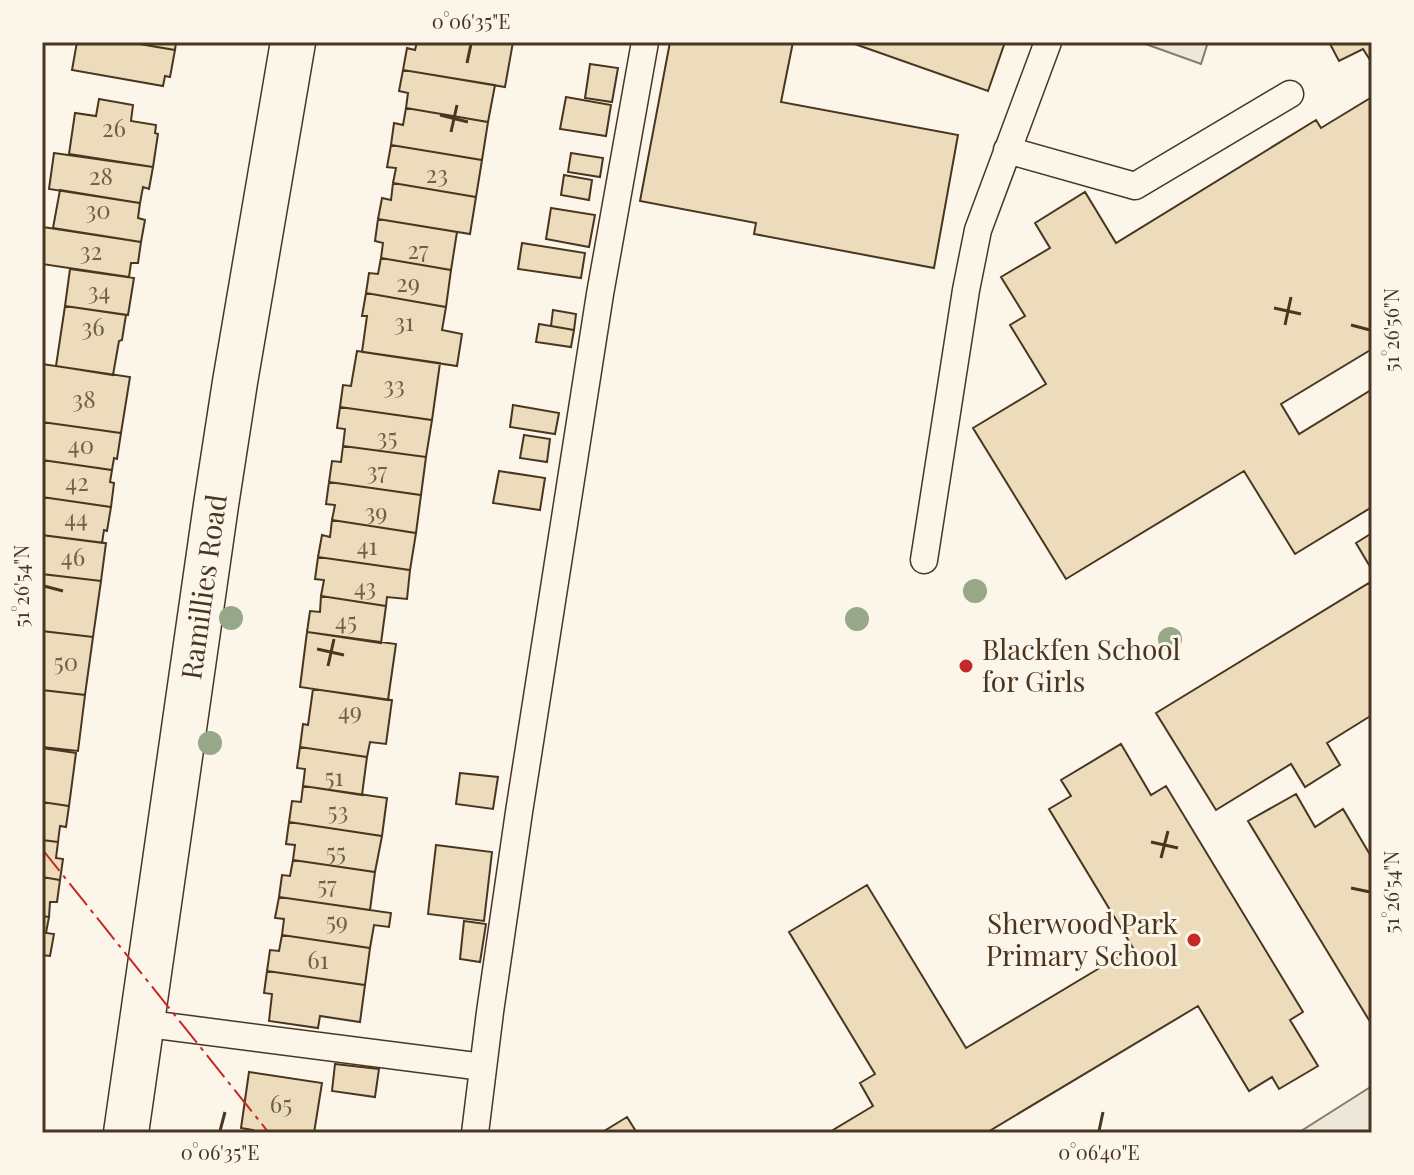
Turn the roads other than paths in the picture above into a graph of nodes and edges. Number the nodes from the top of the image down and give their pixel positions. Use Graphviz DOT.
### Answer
graph roads {
  1 [pos="293,42"];
  2 [pos="645,42"];
  3 [pos="1048,42"];
  4 [pos="1290,94"];
  5 [pos="1007,150"];
  6 [pos="924,560"];
  7 [pos="141,1023"];
  8 [pos="483,1067"];
  9 [pos="126,1133"];
  10 [pos="475,1133"];
  1 -- 7 [label="street, Ramillies Road"];
  2 -- 8 [label="lane"];
  3 -- 5 [label="lane"];
  4 -- 5 [label="lane"];
  5 -- 6 [label="lane"];
  7 -- 8 [label="lane"];
  7 -- 9 [label="street, Ramillies Road"];
  8 -- 10 [label="lane"];
}
